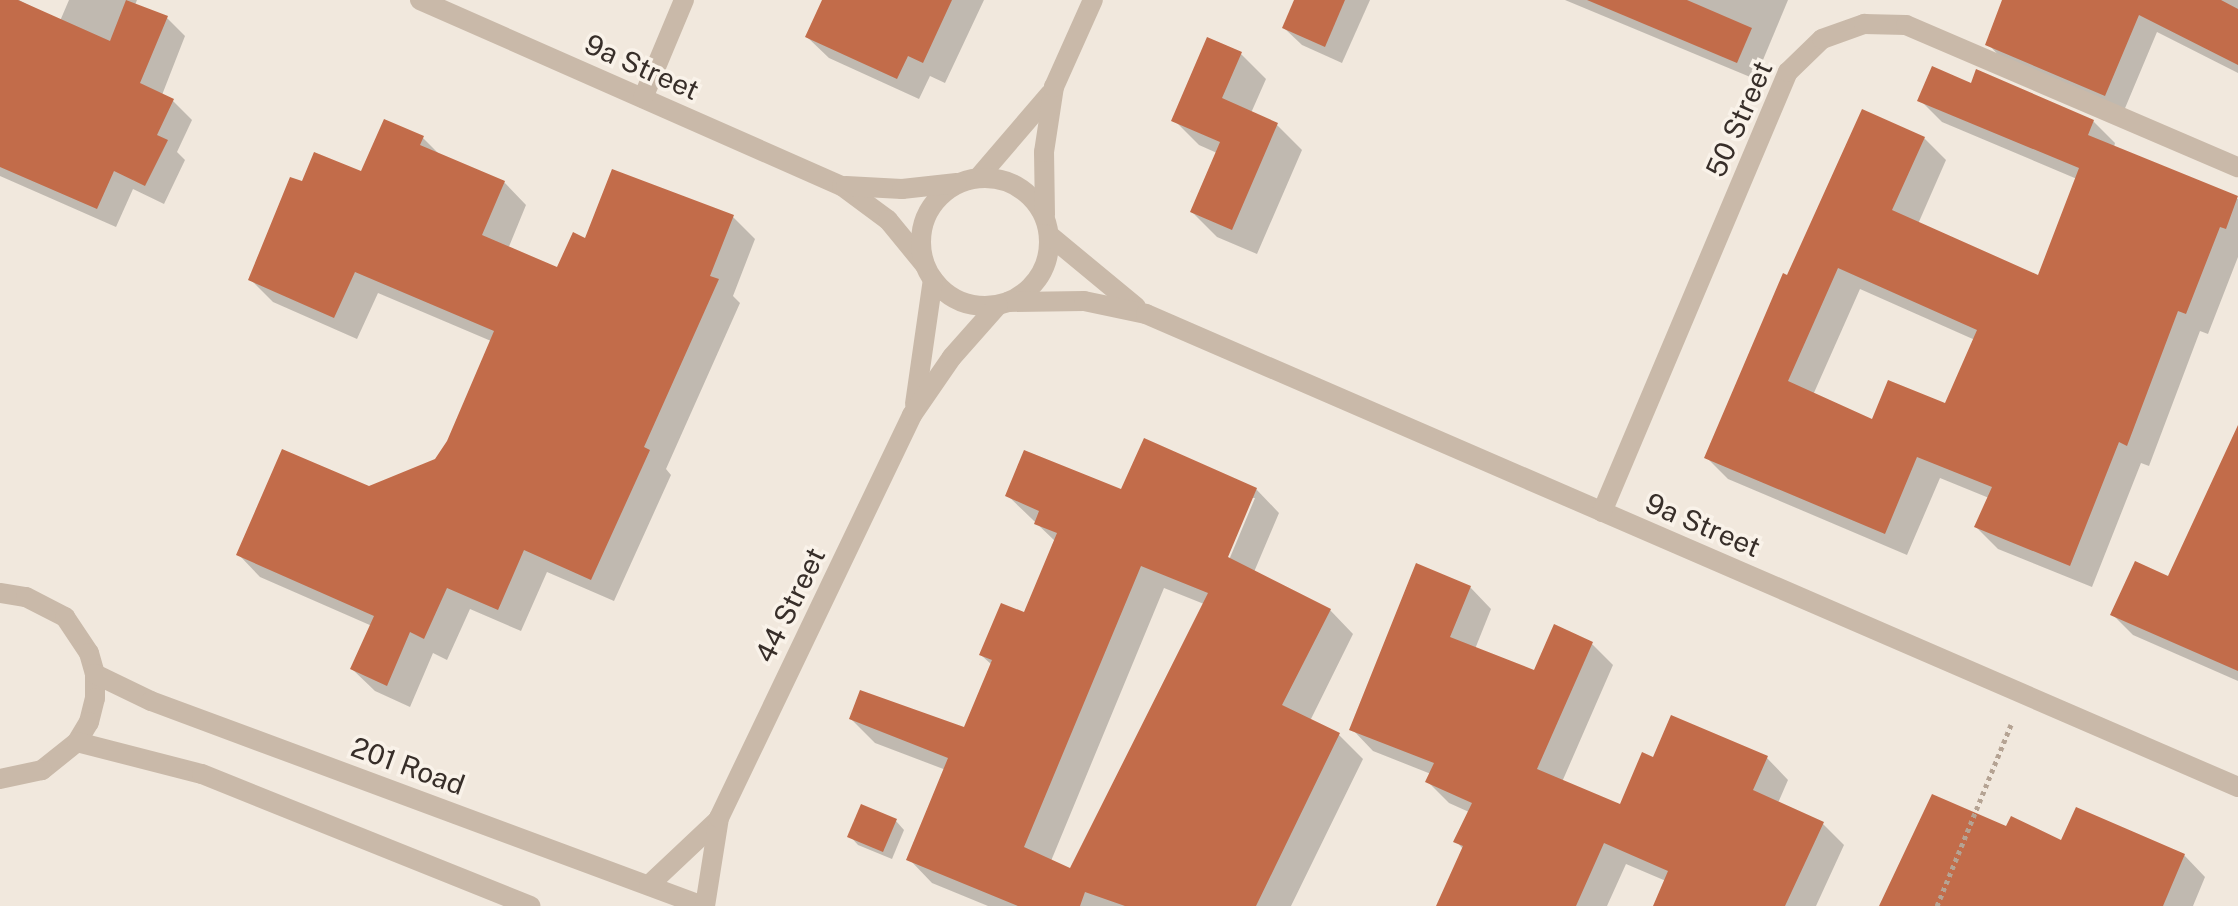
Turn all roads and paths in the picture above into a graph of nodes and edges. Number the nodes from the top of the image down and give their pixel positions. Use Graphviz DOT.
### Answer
graph roads {
  1 [pos="420,0"];
  2 [pos="684,0"];
  3 [pos="1093,0"];
  4 [pos="1054,87"];
  5 [pos="643,98"];
  6 [pos="2238,167"];
  7 [pos="970,180"];
  8 [pos="842,186"];
  9 [pos="1047,227"];
  10 [pos="929,272"];
  11 [pos="1003,303"];
  12 [pos="1146,314"];
  13 [pos="912,415"];
  14 [pos="1602,512"];
  15 [pos="0,593"];
  16 [pos="95,674"];
  17 [pos="2023,695"];
  18 [pos="77,742"];
  19 [pos="0,779"];
  20 [pos="2238,787"];
  21 [pos="719,818"];
  22 [pos="649,885"];
  23 [pos="531,906"];
  24 [pos="704,906"];
  25 [pos="1937,906"];
  1 -- 5 [label="street, 9a Street"];
  2 -- 5 [label="street"];
  3 -- 4 [label="street"];
  4 -- 7 [label="street"];
  4 -- 9 [label="street"];
  5 -- 8 [label="street, 9a Street"];
  6 -- 14 [label="street, 50 Street"];
  7 -- 8 [label="street, 9a Street"];
  7 -- 9 [label="street"];
  7 -- 10 [label="street"];
  8 -- 10 [label="street, 9a Street"];
  9 -- 11 [label="street"];
  9 -- 12 [label="street, 9a Street"];
  10 -- 11 [label="street"];
  10 -- 13 [label="street, 44 Street"];
  11 -- 12 [label="street, 9a Street"];
  11 -- 13 [label="street, 44 Street"];
  12 -- 14 [label="street, 9a Street"];
  13 -- 21 [label="street, 44 Street"];
  14 -- 17 [label="street, 9a Street"];
  15 -- 16 [label="street"];
  16 -- 18 [label="street"];
  16 -- 22 [label="street, 201 Road"];
  17 -- 20 [label="street, 9a Street"];
  17 -- 25 [label="path"];
  18 -- 19 [label="street"];
  18 -- 23 [label="street"];
  21 -- 22 [label="street, 44 Street"];
  21 -- 24 [label="street, 44 Street"];
  22 -- 24 [label="street, 201 Road"];
}
